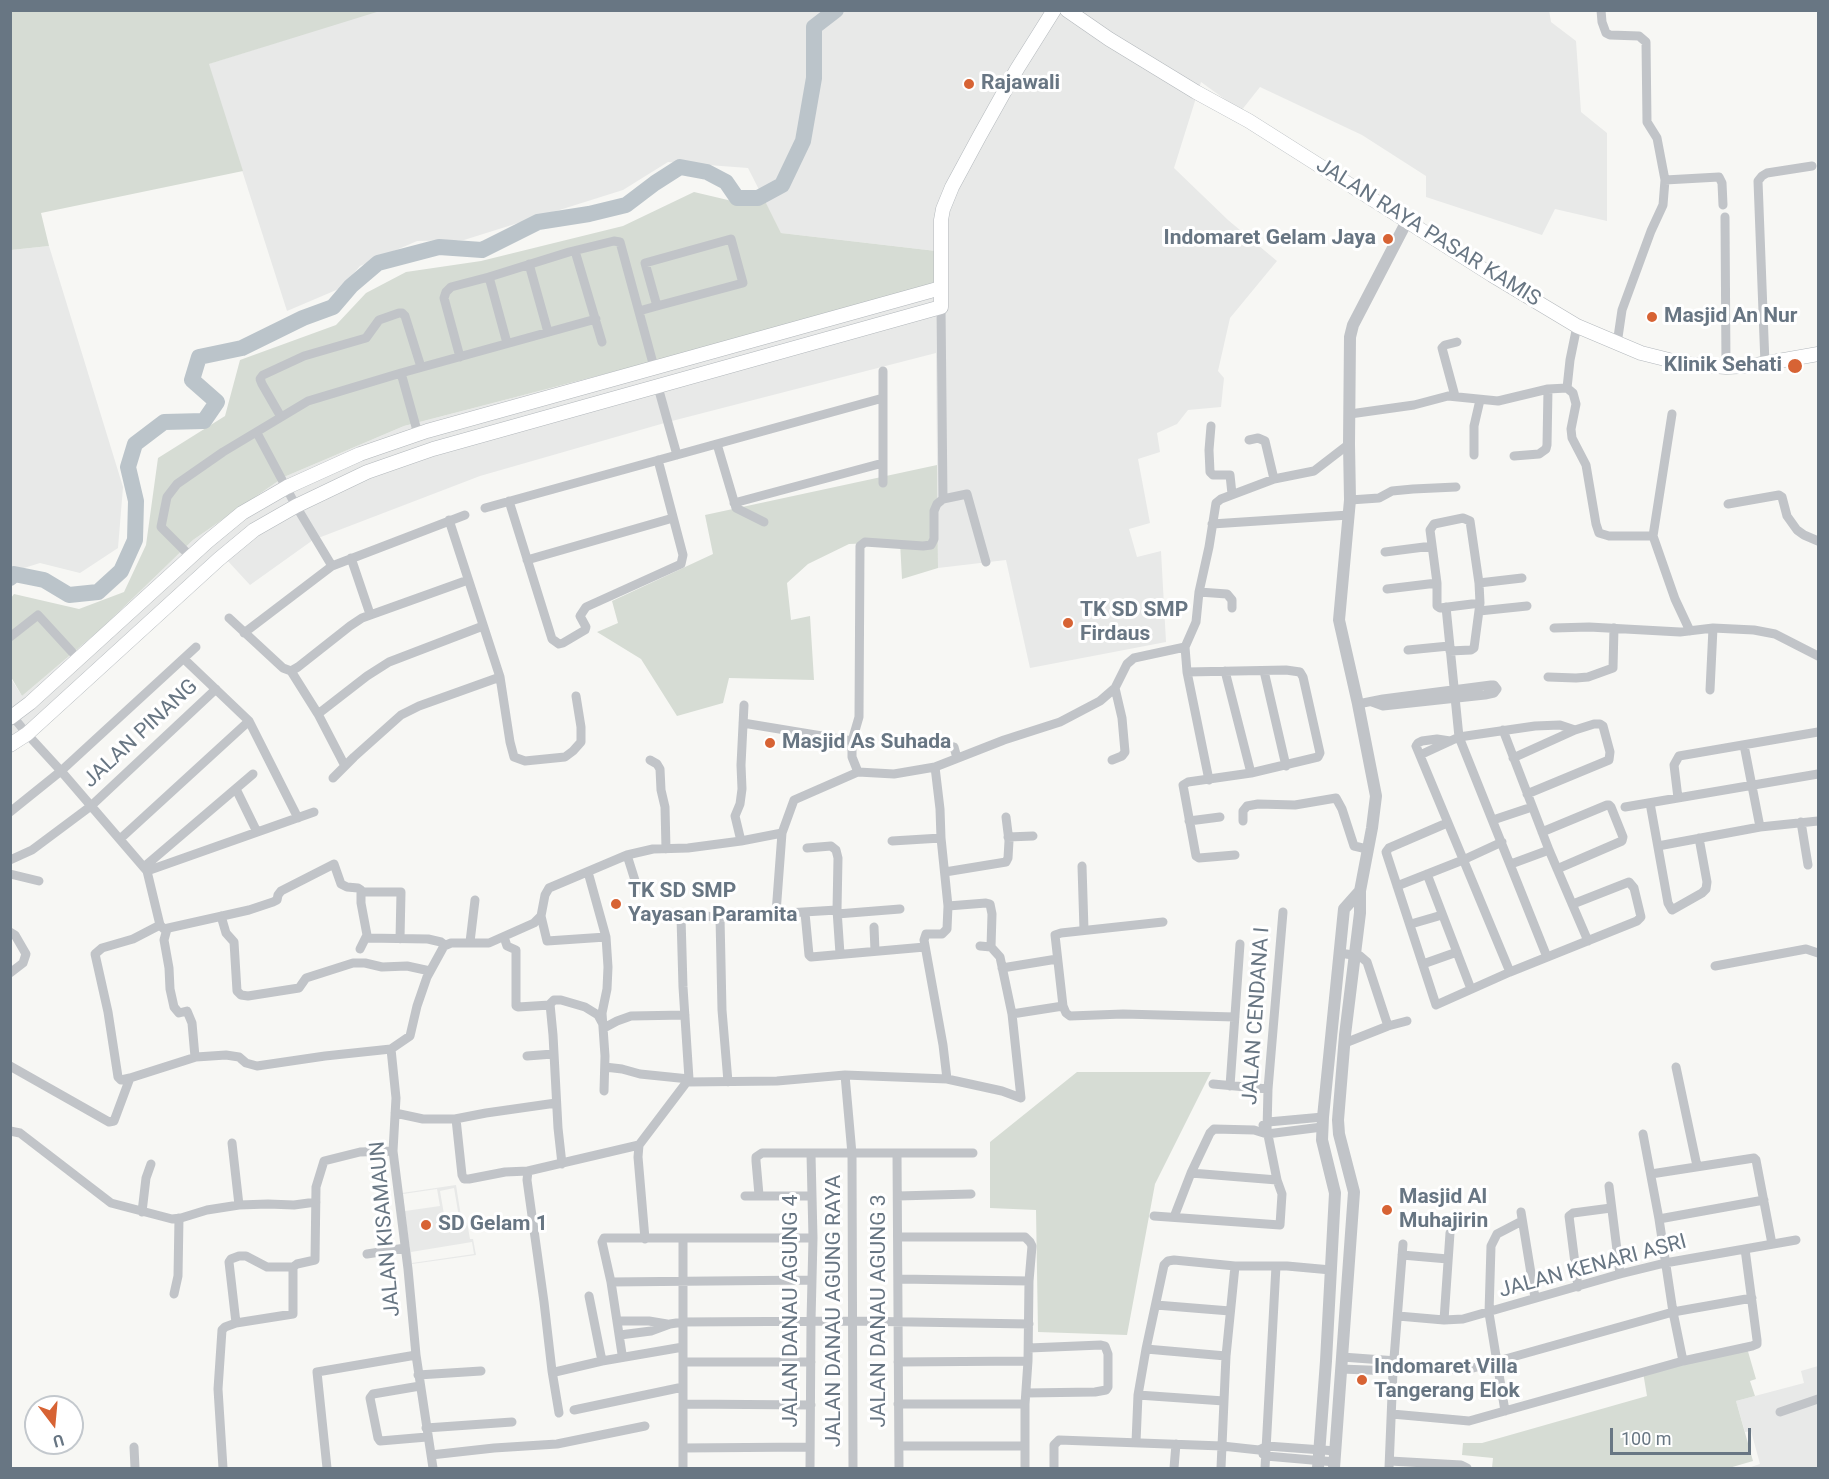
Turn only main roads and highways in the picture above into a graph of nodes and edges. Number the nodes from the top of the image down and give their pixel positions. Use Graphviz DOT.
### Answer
graph roads {
  1 [pos="1054,10"];
  2 [pos="1067,10"];
  3 [pos="940,288"];
  4 [pos="1818,354"];
  5 [pos="672,363"];
  6 [pos="676,381"];
  7 [pos="291,497"];
  8 [pos="13,717"];
  9 [pos="10,745"];
  1 -- 3 [label="main road"];
  2 -- 4 [label="main road, JALAN RAYA PASAR KAMIS"];
  3 -- 5 [label="main road"];
  3 -- 6 [label="main road"];
  5 -- 6 [label="main road"];
  5 -- 7 [label="main road"];
  6 -- 7 [label="main road"];
  7 -- 8 [label="main road"];
  7 -- 9 [label="main road"];
}
